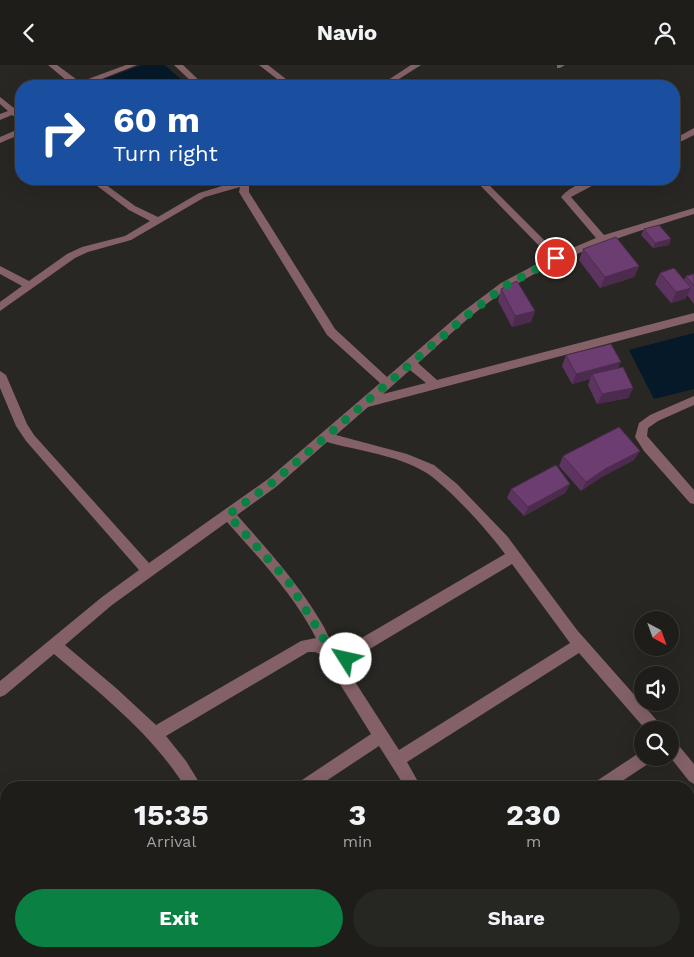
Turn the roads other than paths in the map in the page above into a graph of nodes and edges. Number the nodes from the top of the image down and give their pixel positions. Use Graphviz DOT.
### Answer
graph roads {
  1 [pos="52,65"];
  2 [pos="133,65"];
  3 [pos="178,65"];
  4 [pos="263,65"];
  5 [pos="417,65"];
  6 [pos="71,80"];
  7 [pos="94,80"];
  8 [pos="194,80"];
  9 [pos="283,80"];
  10 [pos="393,80"];
  11 [pos="0,99"];
  12 [pos="15,108"];
  13 [pos="15,111"];
  14 [pos="0,117"];
  15 [pos="694,131"];
  16 [pos="15,134"];
  17 [pos="680,139"];
  18 [pos="0,140"];
  19 [pos="100,185"];
  20 [pos="235,185"];
  21 [pos="247,185"];
  22 [pos="484,185"];
  23 [pos="587,185"];
  24 [pos="694,211"];
  25 [pos="159,221"];
  26 [pos="602,239"];
  27 [pos="556,258"];
  28 [pos="0,269"];
  29 [pos="29,286"];
  30 [pos="0,307"];
  31 [pos="694,317"];
  32 [pos="410,363"];
  33 [pos="0,375"];
  34 [pos="387,383"];
  35 [pos="436,385"];
  36 [pos="694,400"];
  37 [pos="363,404"];
  38 [pos="325,437"];
  39 [pos="694,499"];
  40 [pos="228,515"];
  41 [pos="514,556"];
  42 [pos="148,571"];
  43 [pos="580,644"];
  44 [pos="54,645"];
  45 [pos="328,649"];
  46 [pos="346,659"];
  47 [pos="0,690"];
  48 [pos="648,721"];
  49 [pos="153,735"];
  50 [pos="381,736"];
  51 [pos="679,757"];
  52 [pos="397,760"];
  53 [pos="634,765"];
  54 [pos="694,776"];
  55 [pos="190,781"];
  56 [pos="313,781"];
  57 [pos="410,781"];
  58 [pos="609,781"];
  1 -- 6 [label="street"];
  2 -- 7 [label="street"];
  3 -- 8 [label="street"];
  4 -- 9 [label="street"];
  5 -- 10 [label="street"];
  11 -- 12 [label="street"];
  13 -- 14 [label="street"];
  15 -- 17 [label="street"];
  16 -- 18 [label="street"];
  19 -- 25 [label="street"];
  20 -- 25 [label="street"];
  21 -- 34 [label="street"];
  22 -- 27 [label="street"];
  23 -- 26 [label="street"];
  24 -- 26 [label="street"];
  25 -- 29 [label="street"];
  26 -- 27 [label="street"];
  27 -- 32 [label="street"];
  28 -- 29 [label="street"];
  29 -- 30 [label="street"];
  31 -- 35 [label="street"];
  32 -- 34 [label="street"];
  32 -- 35 [label="street"];
  33 -- 42 [label="street"];
  34 -- 37 [label="street"];
  35 -- 37 [label="street"];
  36 -- 39 [label="street"];
  37 -- 38 [label="street"];
  38 -- 40 [label="street"];
  38 -- 41 [label="street"];
  40 -- 42 [label="street"];
  40 -- 45 [label="street"];
  41 -- 43 [label="street"];
  41 -- 46 [label="street"];
  42 -- 44 [label="street"];
  43 -- 48 [label="street"];
  43 -- 52 [label="street"];
  44 -- 47 [label="street"];
  44 -- 49 [label="street"];
  45 -- 46 [label="street"];
  45 -- 49 [label="street"];
  46 -- 50 [label="street"];
  49 -- 55 [label="street"];
  50 -- 52 [label="street"];
  50 -- 56 [label="street"];
  51 -- 54 [label="street"];
  52 -- 57 [label="street"];
  53 -- 58 [label="street"];
}
